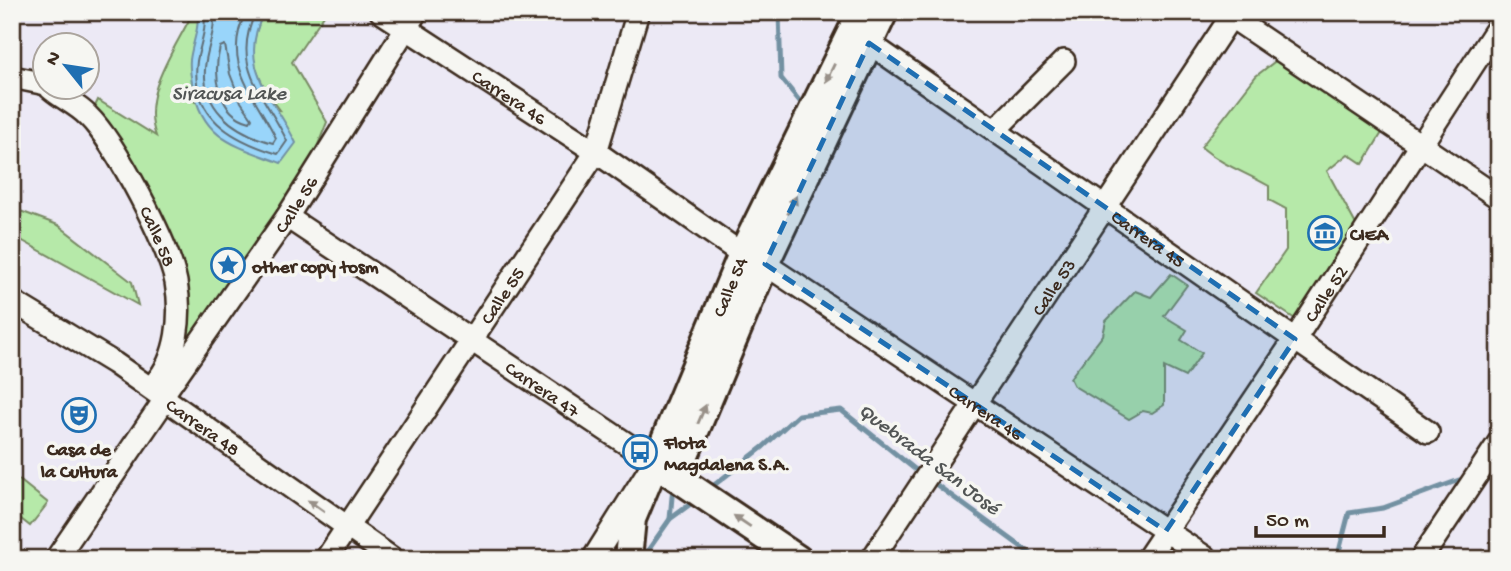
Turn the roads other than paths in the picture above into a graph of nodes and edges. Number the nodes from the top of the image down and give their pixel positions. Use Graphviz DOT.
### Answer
graph roads {
  1 [pos="381,12"];
  2 [pos="638,12"];
  3 [pos="861,12"];
  4 [pos="884,12"];
  5 [pos="1230,14"];
  6 [pos="410,21"];
  7 [pos="1499,24"];
  8 [pos="869,43"];
  9 [pos="1064,61"];
  10 [pos="12,77"];
  11 [pos="32,81"];
  12 [pos="66,102"];
  13 [pos="995,130"];
  14 [pos="1421,145"];
  15 [pos="596,152"];
  16 [pos="1499,198"];
  17 [pos="1105,207"];
  18 [pos="286,217"];
  19 [pos="753,259"];
  20 [pos="18,311"];
  21 [pos="1295,339"];
  22 [pos="473,341"];
  23 [pos="154,396"];
  24 [pos="975,403"];
  25 [pos="1429,432"];
  26 [pos="1499,442"];
  27 [pos="654,462"];
  28 [pos="1490,474"];
  29 [pos="676,477"];
  30 [pos="348,528"];
  31 [pos="1166,531"];
  32 [pos="45,559"];
  33 [pos="56,559"];
  34 [pos="326,559"];
  35 [pos="393,559"];
  36 [pos="593,559"];
  37 [pos="628,559"];
  38 [pos="798,559"];
  39 [pos="872,559"];
  40 [pos="1147,559"];
  41 [pos="1208,559"];
  42 [pos="1421,559"];
  1 -- 6 [label="street, Carrera 46"];
  2 -- 15 [label="street, Calle 55"];
  3 -- 19 [label="main road, Calle 54, one-way"];
  4 -- 8 [label="main road, Calle 54"];
  5 -- 14 [label="street"];
  5 -- 17 [label="street, Calle 53"];
  6 -- 15 [label="street, Carrera 46"];
  6 -- 18 [label="street, Calle 56"];
  7 -- 14 [label="street, Calle 52"];
  8 -- 13 [label="street, Carrera 45"];
  19 -- 8 [label="main road, Calle 54, one-way"];
  9 -- 13 [label="street"];
  10 -- 11 [label="street"];
  12 -- 23 [label="street, Calle 58"];
  13 -- 17 [label="street, Carrera 45"];
  14 -- 16 [label="street"];
  14 -- 21 [label="street, Calle 52"];
  15 -- 19 [label="street, Carrera 46"];
  15 -- 22 [label="street, Calle 55"];
  17 -- 21 [label="street, Carrera 45"];
  17 -- 24 [label="street, Calle 53"];
  18 -- 22 [label="street, Carrera 47"];
  18 -- 23 [label="street, Calle 56"];
  19 -- 24 [label="street, Carrera 46"];
  19 -- 27 [label="main road, Calle 54"];
  29 -- 19 [label="main road, Calle 54, one-way"];
  20 -- 23 [label="street, Carrera 48"];
  21 -- 25 [label="street, Carrera 45"];
  21 -- 31 [label="street, Calle 52"];
  22 -- 27 [label="street, Carrera 47"];
  22 -- 30 [label="street, Calle 55"];
  30 -- 23 [label="street, Carrera 48, one-way"];
  23 -- 32 [label="street, Calle 56"];
  23 -- 33 [label="street, Calle 56"];
  24 -- 31 [label="street, Carrera 46"];
  24 -- 39 [label="street, Calle 53"];
  26 -- 28 [label="street"];
  27 -- 29 [label="main road, Carrera 47"];
  27 -- 36 [label="street, Calle 54"];
  27 -- 37 [label="main road"];
  28 -- 42 [label="street"];
  38 -- 29 [label="main road, Carrera 47, one-way"];
  30 -- 34 [label="street, Calle 55"];
  30 -- 35 [label="street, Carrera 48"];
  31 -- 40 [label="street, Calle 52"];
  31 -- 41 [label="street, Carrera 46"];
}
